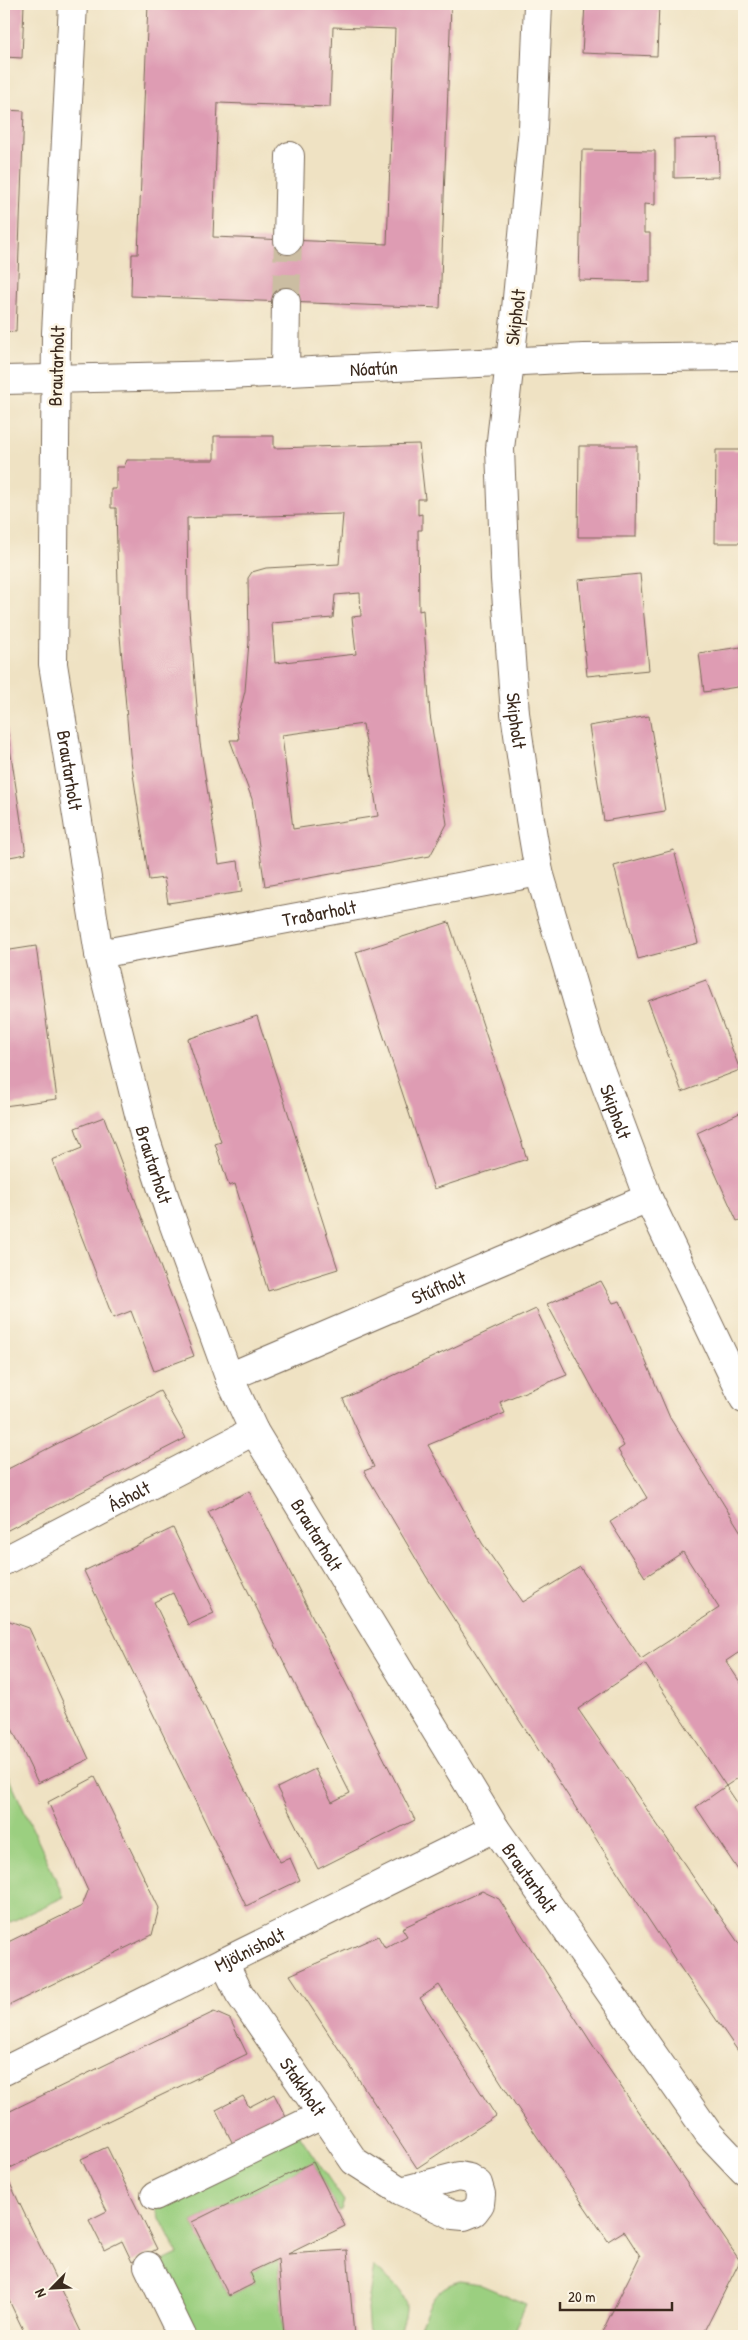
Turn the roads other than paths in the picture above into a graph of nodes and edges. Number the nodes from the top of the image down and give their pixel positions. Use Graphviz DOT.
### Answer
graph roads {
  1 [pos="72,4"];
  2 [pos="538,4"];
  3 [pos="290,156"];
  4 [pos="288,240"];
  5 [pos="286,302"];
  6 [pos="744,356"];
  7 [pos="509,361"];
  8 [pos="285,372"];
  9 [pos="56,379"];
  10 [pos="4,380"];
  11 [pos="539,872"];
  12 [pos="99,954"];
  13 [pos="648,1198"];
  14 [pos="229,1376"];
  15 [pos="744,1399"];
  16 [pos="254,1431"];
  17 [pos="4,1561"];
  18 [pos="495,1828"];
  19 [pos="224,1962"];
  20 [pos="4,2071"];
  21 [pos="322,2115"];
  22 [pos="744,2170"];
  23 [pos="401,2191"];
  24 [pos="155,2196"];
  25 [pos="148,2266"];
  26 [pos="182,2336"];
  1 -- 9 [label="street, Brautarholt"];
  2 -- 7 [label="street, Skipholt"];
  3 -- 4 [label="street"];
  5 -- 8 [label="street"];
  6 -- 7 [label="street, Nóatún"];
  7 -- 8 [label="street, Nóatún"];
  7 -- 11 [label="street, Skipholt"];
  8 -- 9 [label="street, Nóatún"];
  9 -- 10 [label="street, Nóatún"];
  9 -- 12 [label="street, Brautarholt"];
  11 -- 12 [label="street, Traðarholt"];
  11 -- 13 [label="street, Skipholt"];
  12 -- 14 [label="street, Brautarholt"];
  13 -- 14 [label="street, Stúfholt"];
  13 -- 15 [label="street, Skipholt"];
  14 -- 16 [label="street, Brautarholt"];
  16 -- 17 [label="street, Ásholt"];
  16 -- 18 [label="street, Brautarholt"];
  18 -- 19 [label="street, Mjölnisholt"];
  18 -- 22 [label="street, Brautarholt"];
  19 -- 20 [label="street, Mjölnisholt"];
  19 -- 21 [label="street, Stakkholt"];
  21 -- 23 [label="street, Stakkholt"];
  21 -- 24 [label="street"];
  25 -- 26 [label="street"];
}
